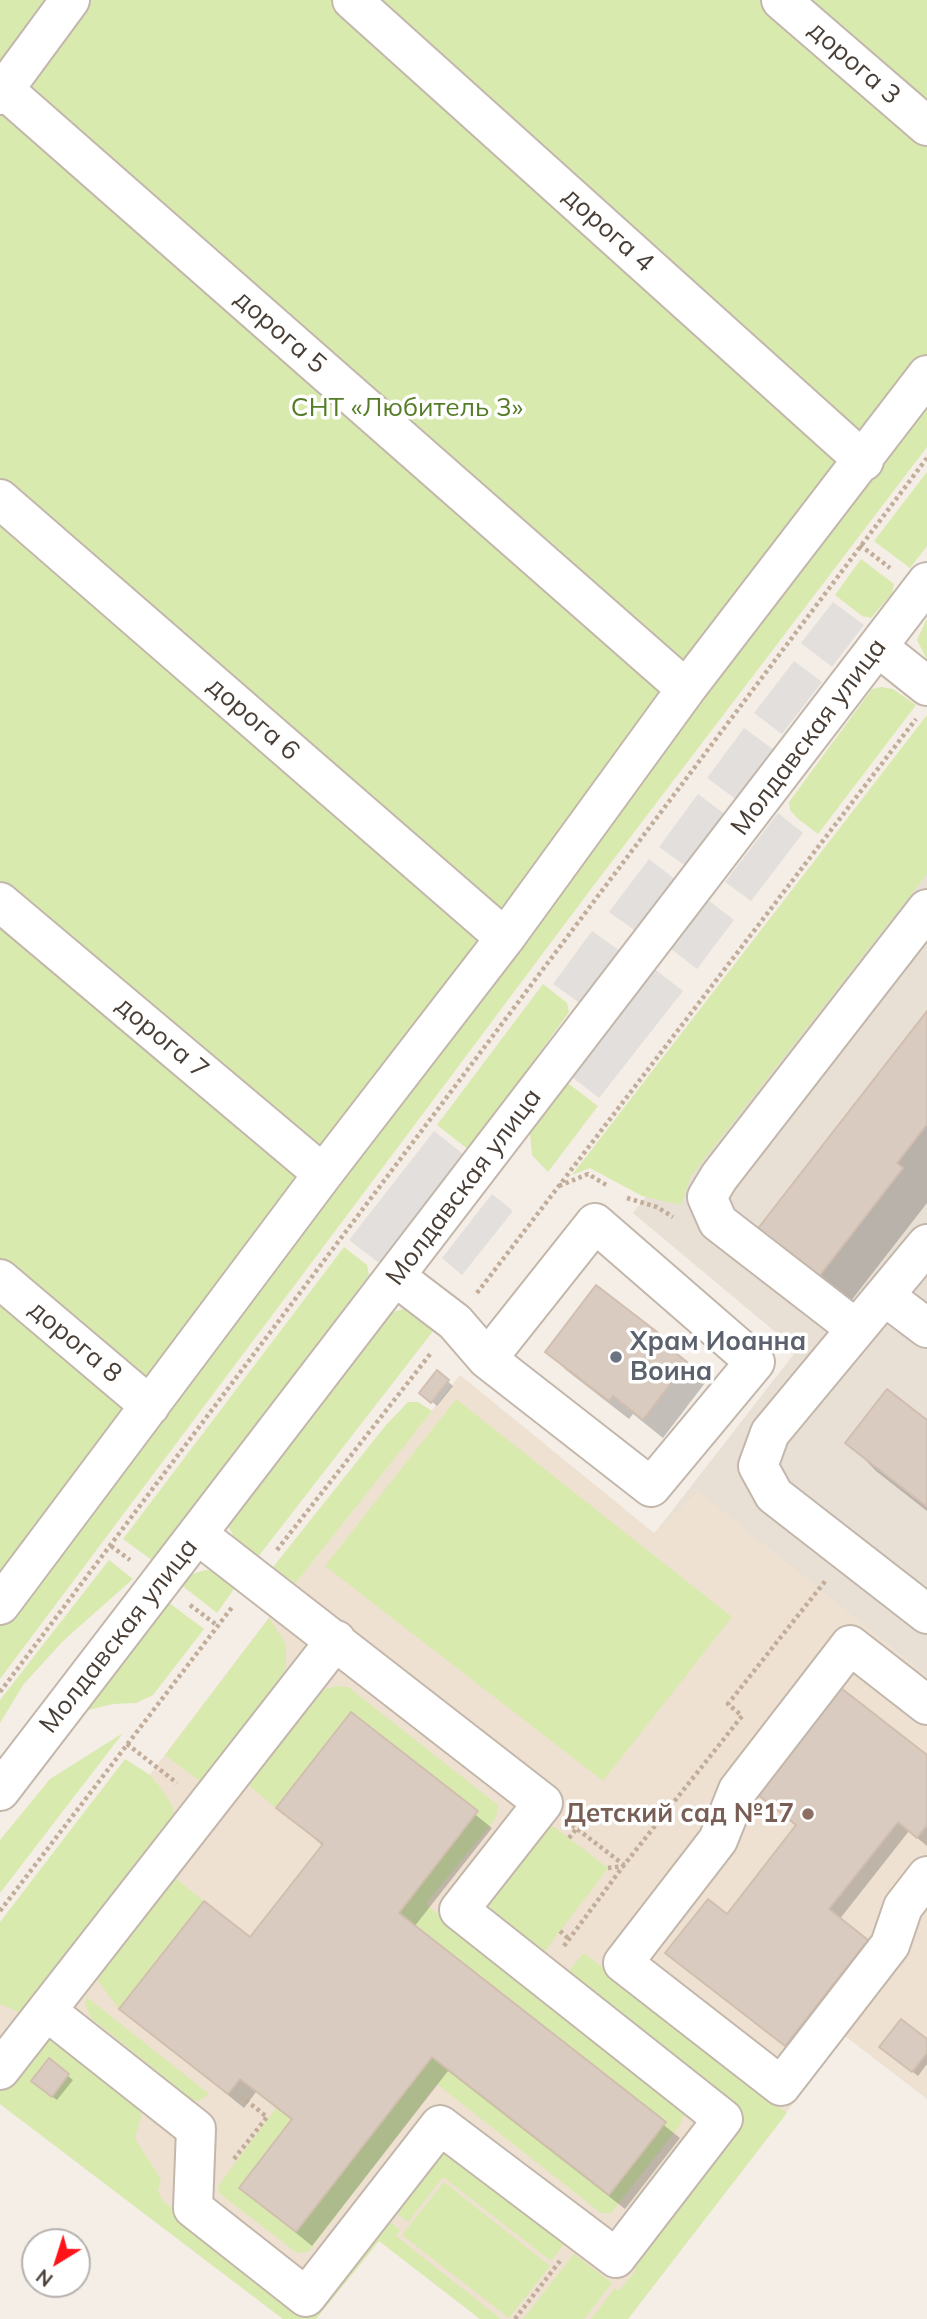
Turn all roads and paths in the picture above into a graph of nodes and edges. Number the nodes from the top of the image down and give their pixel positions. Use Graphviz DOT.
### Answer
graph roads {
  1 [pos="70,0"];
  2 [pos="352,0"];
  3 [pos="781,0"];
  4 [pos="2,90"];
  5 [pos="927,126"];
  6 [pos="927,375"];
  7 [pos="927,458"];
  8 [pos="864,461"];
  9 [pos="0,499"];
  10 [pos="927,582"];
  11 [pos="878,648"];
  12 [pos="927,686"];
  13 [pos="686,689"];
  14 [pos="0,902"];
  15 [pos="927,909"];
  16 [pos="505,939"];
  17 [pos="323,1174"];
  18 [pos="657,1207"];
  19 [pos="681,1222"];
  20 [pos="927,1244"];
  21 [pos="396,1277"];
  22 [pos="0,1279"];
  23 [pos="886,1297"];
  24 [pos="855,1328"];
  25 [pos="927,1328"];
  26 [pos="487,1359"];
  27 [pos="150,1406"];
  28 [pos="197,1534"];
  29 [pos="818,1589"];
  30 [pos="0,1605"];
  31 [pos="927,1614"];
  32 [pos="336,1640"];
  33 [pos="0,1692"];
  34 [pos="927,1704"];
  35 [pos="127,1744"];
  36 [pos="180,1786"];
  37 [pos="0,1791"];
  38 [pos="563,1817"];
  39 [pos="577,1828"];
  40 [pos="569,1838"];
  41 [pos="624,1865"];
  42 [pos="608,1868"];
  43 [pos="927,1876"];
  44 [pos="560,1931"];
  45 [pos="569,1939"];
  46 [pos="564,1946"];
  47 [pos="48,2012"];
  48 [pos="0,2070"];
  49 [pos="242,2097"];
  50 [pos="233,2160"];
  51 [pos="566,2254"];
  52 [pos="515,2319"];
  1 -- 4 [label="street"];
  2 -- 8 [label="street, дорога 4"];
  3 -- 5 [label="street, дорога 3"];
  4 -- 13 [label="street, дорога 5"];
  6 -- 8 [label="street"];
  7 -- 33 [label="path"];
  8 -- 13 [label="street"];
  9 -- 16 [label="street, дорога 6"];
  10 -- 11 [label="street, Молдавская улица"];
  11 -- 12 [label="street"];
  11 -- 21 [label="street, Молдавская улица"];
  13 -- 16 [label="street"];
  14 -- 17 [label="street, дорога 7"];
  15 -- 24 [label="street"];
  16 -- 17 [label="street"];
  17 -- 27 [label="street"];
  18 -- 19 [label="path"];
  20 -- 23 [label="street"];
  21 -- 26 [label="street"];
  21 -- 28 [label="street, Молдавская улица"];
  22 -- 27 [label="street, дорога 8"];
  23 -- 24 [label="street"];
  23 -- 25 [label="street"];
  24 -- 31 [label="street"];
  26 -- 26 [label="street"];
  27 -- 30 [label="street"];
  28 -- 32 [label="street"];
  28 -- 37 [label="street, Молдавская улица"];
  29 -- 41 [label="path"];
  32 -- 47 [label="street"];
  32 -- 47 [label="street"];
  34 -- 43 [label="street"];
  35 -- 36 [label="path"];
  38 -- 39 [label="path"];
  39 -- 40 [label="path"];
  39 -- 41 [label="path"];
  41 -- 42 [label="path"];
  41 -- 45 [label="path"];
  44 -- 45 [label="path"];
  45 -- 46 [label="path"];
  47 -- 48 [label="street"];
  49 -- 50 [label="path"];
  51 -- 52 [label="path"];
}
